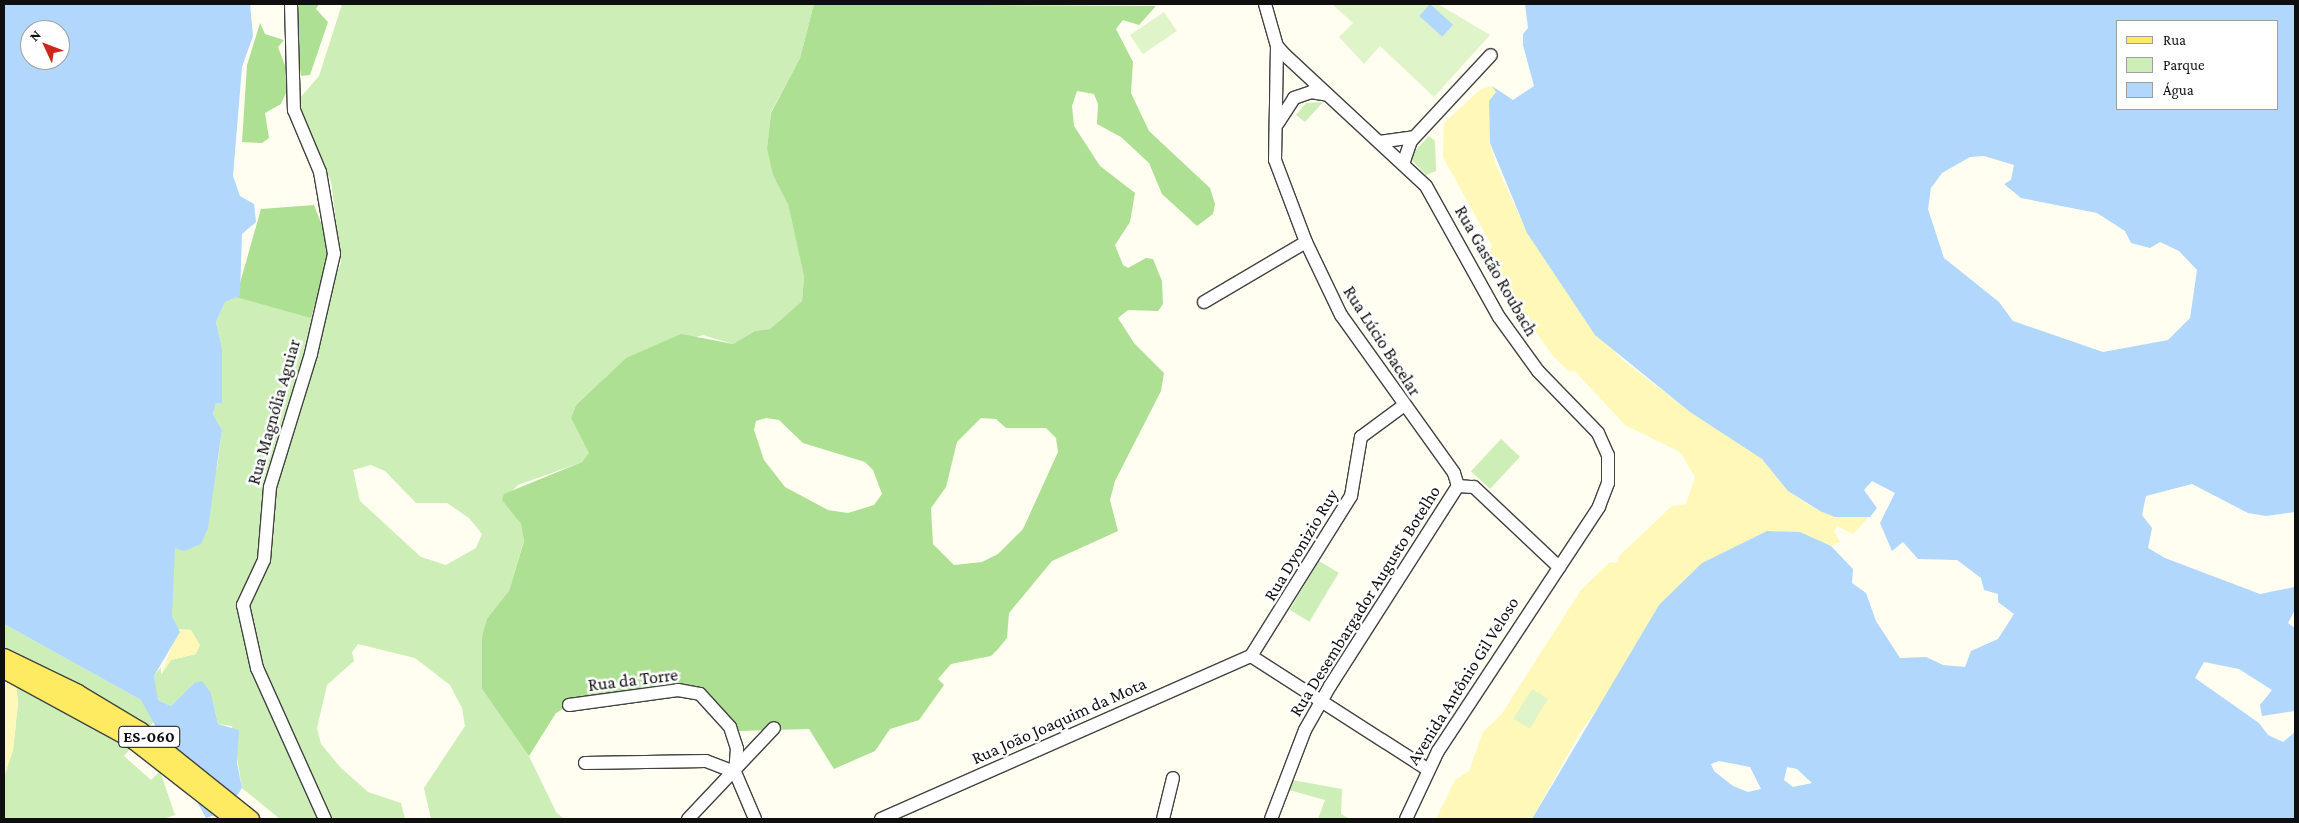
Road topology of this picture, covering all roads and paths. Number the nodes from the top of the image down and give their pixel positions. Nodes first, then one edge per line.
1 (291, 4) edge
2 (1266, 4) edge
3 (1277, 46) junction
4 (1491, 55) dead end
5 (1328, 95) junction
6 (1275, 135) junction
7 (1414, 137) junction
8 (1379, 142) junction
9 (1403, 164) junction
10 (1306, 242) junction
11 (1204, 302) dead end
12 (1403, 406) junction
13 (1458, 486) junction
14 (1558, 566) junction
15 (1251, 656) junction
16 (4, 657) edge
17 (4, 670) edge
18 (1322, 700) junction
19 (569, 705) dead end
20 (774, 728) dead end
21 (585, 763) dead end
22 (1427, 769) junction
23 (735, 772) junction
24 (1173, 778) dead end
25 (234, 819) edge
26 (252, 819) edge
27 (324, 819) edge
28 (688, 819) edge
29 (755, 819) edge
30 (881, 819) edge
31 (1163, 819) edge
32 (1271, 819) edge
33 (1406, 819) edge

1 - 27 street, Rua Magnólia Aguiar
2 - 3 street, Rua Lúcio Bacelar
3 - 5 street, Rua Gastão Roubach
3 - 6 street, Rua Lúcio Bacelar
4 - 7 street
5 - 6 street
5 - 8 street, Rua Gastão Roubach
6 - 10 street, Rua Lúcio Bacelar
7 - 8 street
7 - 9 street
8 - 9 street, Rua Gastão Roubach
9 - 14 street, Rua Gastão Roubach
10 - 11 street
10 - 12 street, Rua Lúcio Bacelar
12 - 13 street, Rua Lúcio Bacelar
12 - 15 street, Rua Dyonizio Ruy
13 - 14 street
13 - 18 street, Rua Desembargador Augusto Botelho
14 - 22 street, Avenida Antônio Gil Veloso
15 - 18 street
15 - 30 street, Rua João Joaquim da Mota
16 - 26 main road, ES-060
17 - 25 main road, ES-060
18 - 22 street
18 - 32 street, Rua Desembargador Augusto Botelho
19 - 23 street, Rua da Torre
20 - 23 street
21 - 23 street
22 - 33 street, Avenida Antônio Gil Veloso
23 - 28 street
23 - 29 street
24 - 31 street

